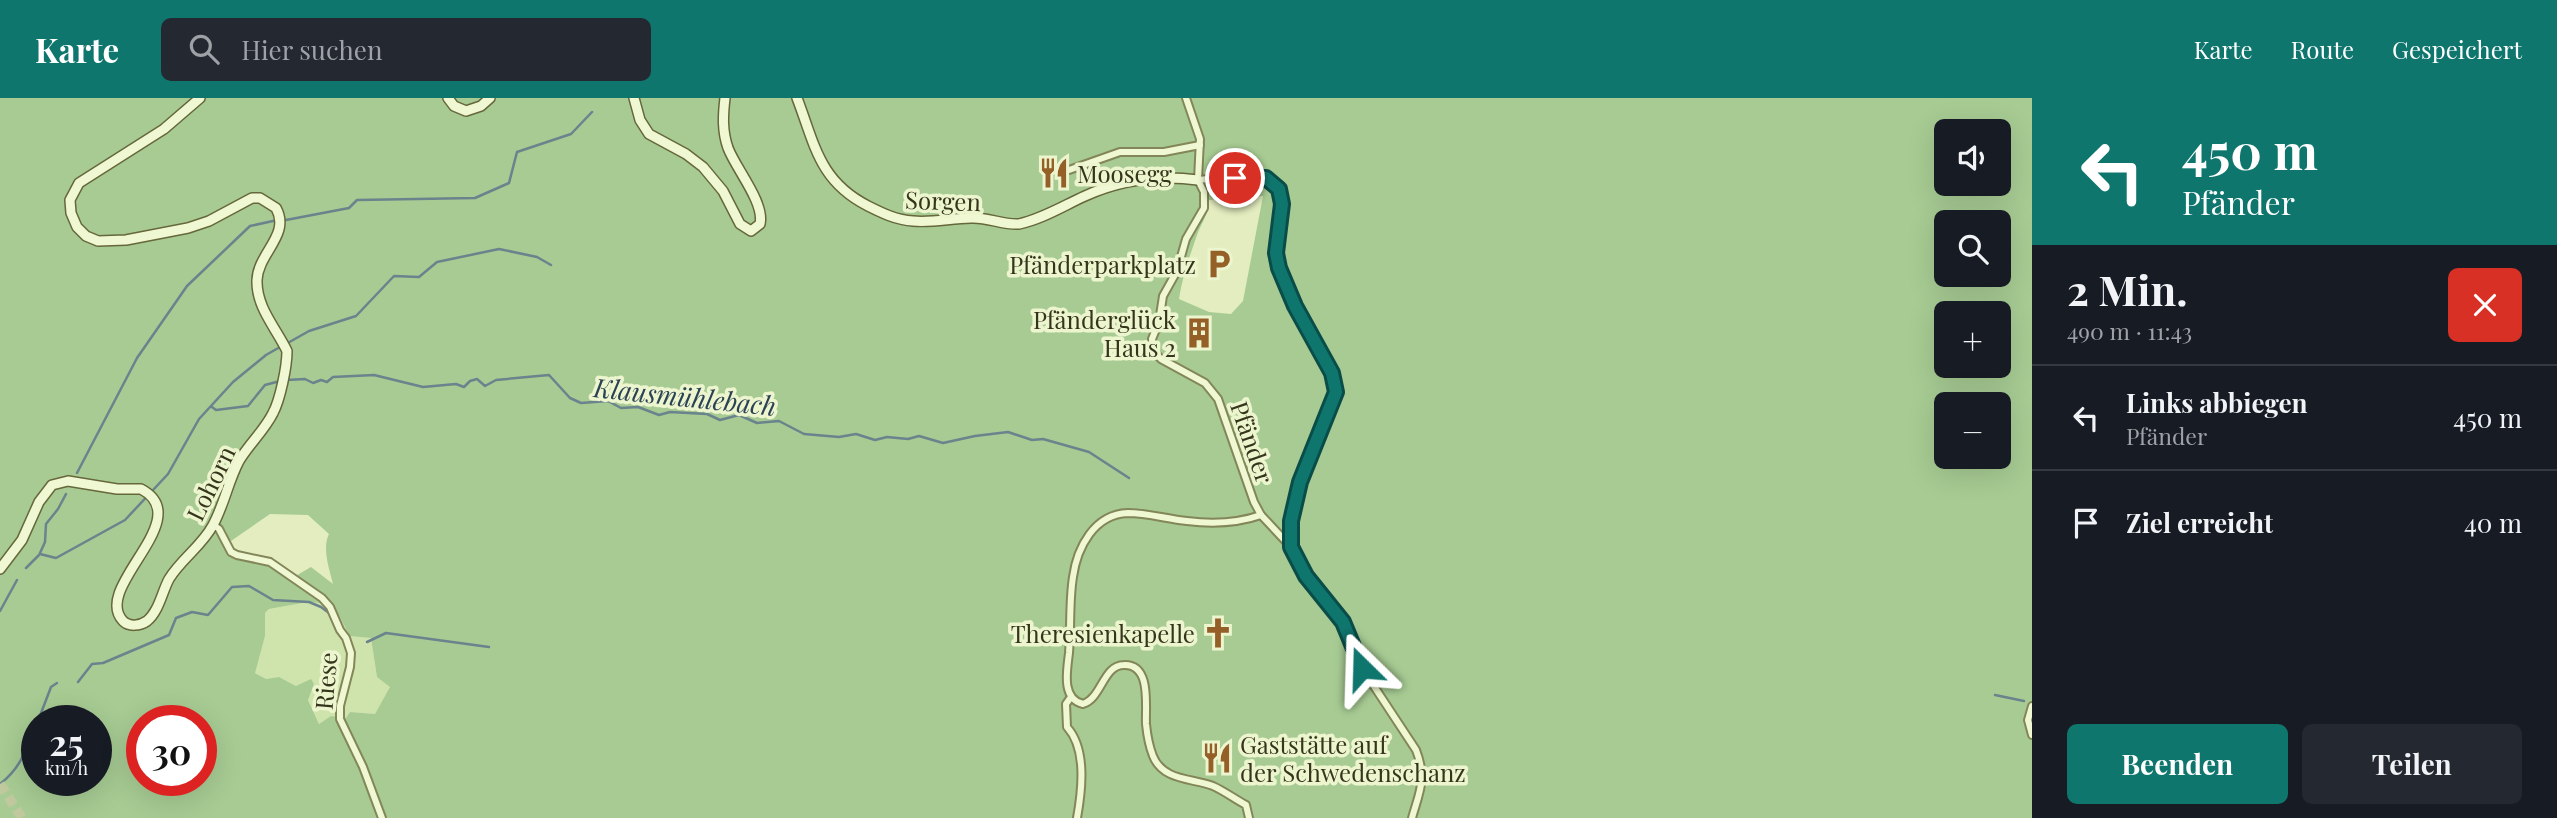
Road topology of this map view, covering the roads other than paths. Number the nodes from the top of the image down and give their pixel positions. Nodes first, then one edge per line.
1 (200, 98) edge
2 (448, 98) edge
3 (490, 98) edge
4 (634, 98) edge
5 (725, 98) edge
6 (797, 98) edge
7 (1186, 98) edge
8 (1200, 145) junction
9 (1069, 170) dead end
10 (1198, 180) junction
11 (1261, 515) junction
12 (214, 525) junction
13 (1291, 547) junction
14 (0, 569) edge
15 (1071, 697) junction
16 (2032, 706) edge
17 (2032, 735) edge
18 (382, 818) edge
19 (1077, 818) edge
20 (1250, 818) edge
21 (1412, 818) edge

1 - 12 street, Lohorn
2 - 3 street
4 - 5 street
6 - 10 street, Sorgen
7 - 8 street
8 - 9 street
8 - 10 street
10 - 11 street, Pfänder
10 - 13 street, Pfänder
11 - 13 street, Pfänder
11 - 15 street, Pfänder
12 - 14 street, Lohorn
12 - 18 street, Riese
13 - 21 street, Pfänder
15 - 19 street, Pfänder
15 - 20 street
16 - 17 street

